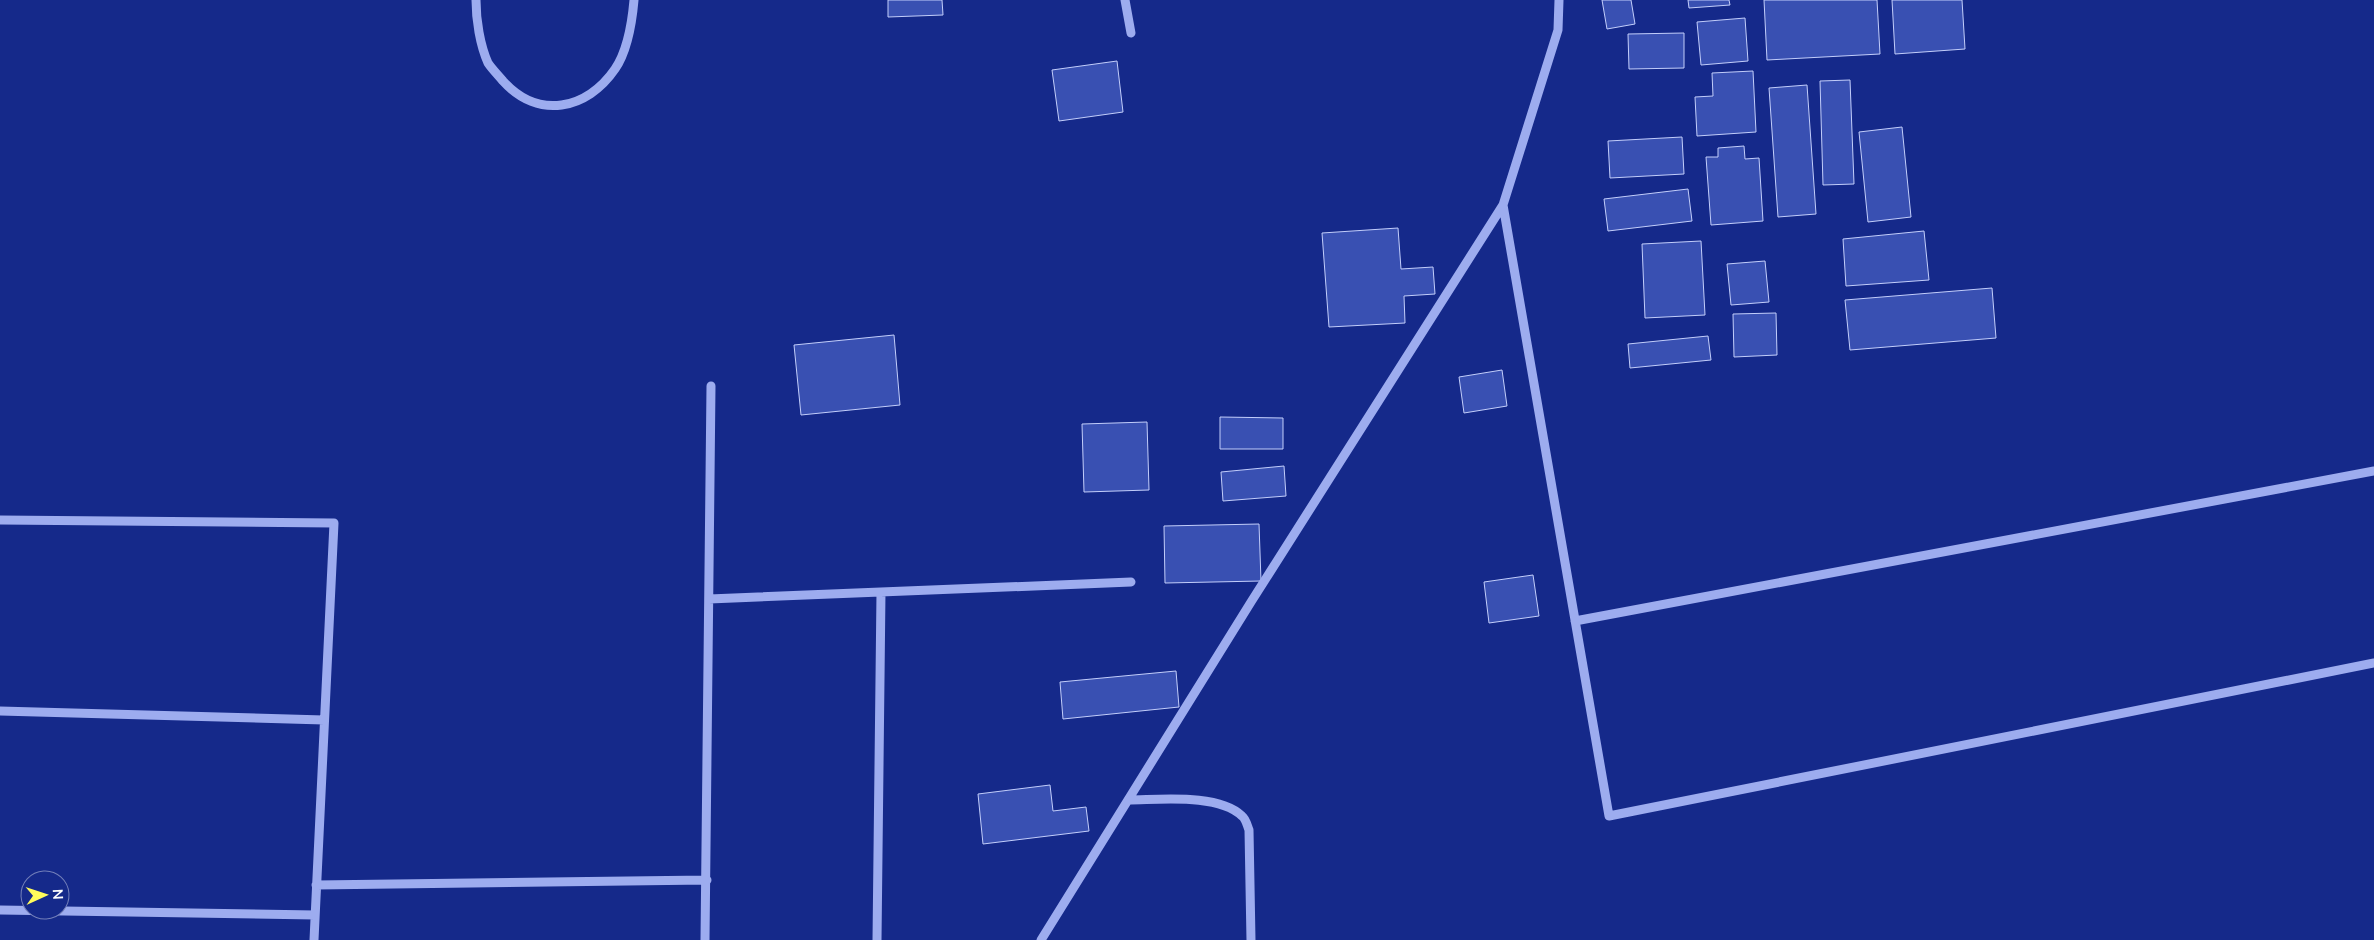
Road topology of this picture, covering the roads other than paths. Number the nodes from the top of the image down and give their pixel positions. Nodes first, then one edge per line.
1 (476, 0) edge
2 (634, 0) edge
3 (1126, 0) edge
4 (1559, 0) edge
5 (1131, 33) dead end
6 (1503, 205) junction
7 (711, 386) dead end
8 (2374, 471) edge
9 (0, 520) edge
10 (1131, 582) dead end
11 (881, 592) junction
12 (709, 599) junction
13 (1575, 620) junction
14 (2374, 663) edge
15 (0, 711) edge
16 (324, 720) junction
17 (1128, 800) junction
18 (707, 880) junction
19 (316, 885) junction
20 (0, 910) edge
21 (315, 915) junction
22 (314, 940) edge
23 (705, 940) edge
24 (877, 940) edge
25 (1040, 940) edge
26 (1251, 940) edge

1 - 2 street
3 - 5 street
4 - 6 street
6 - 13 street
6 - 17 street
7 - 12 street
8 - 13 street
9 - 16 street
10 - 11 street
11 - 12 street
11 - 24 street
12 - 18 street
13 - 14 street
15 - 16 street
16 - 19 street
17 - 25 street
17 - 26 street
18 - 19 street
18 - 23 street
19 - 21 street
20 - 21 street
21 - 22 street

